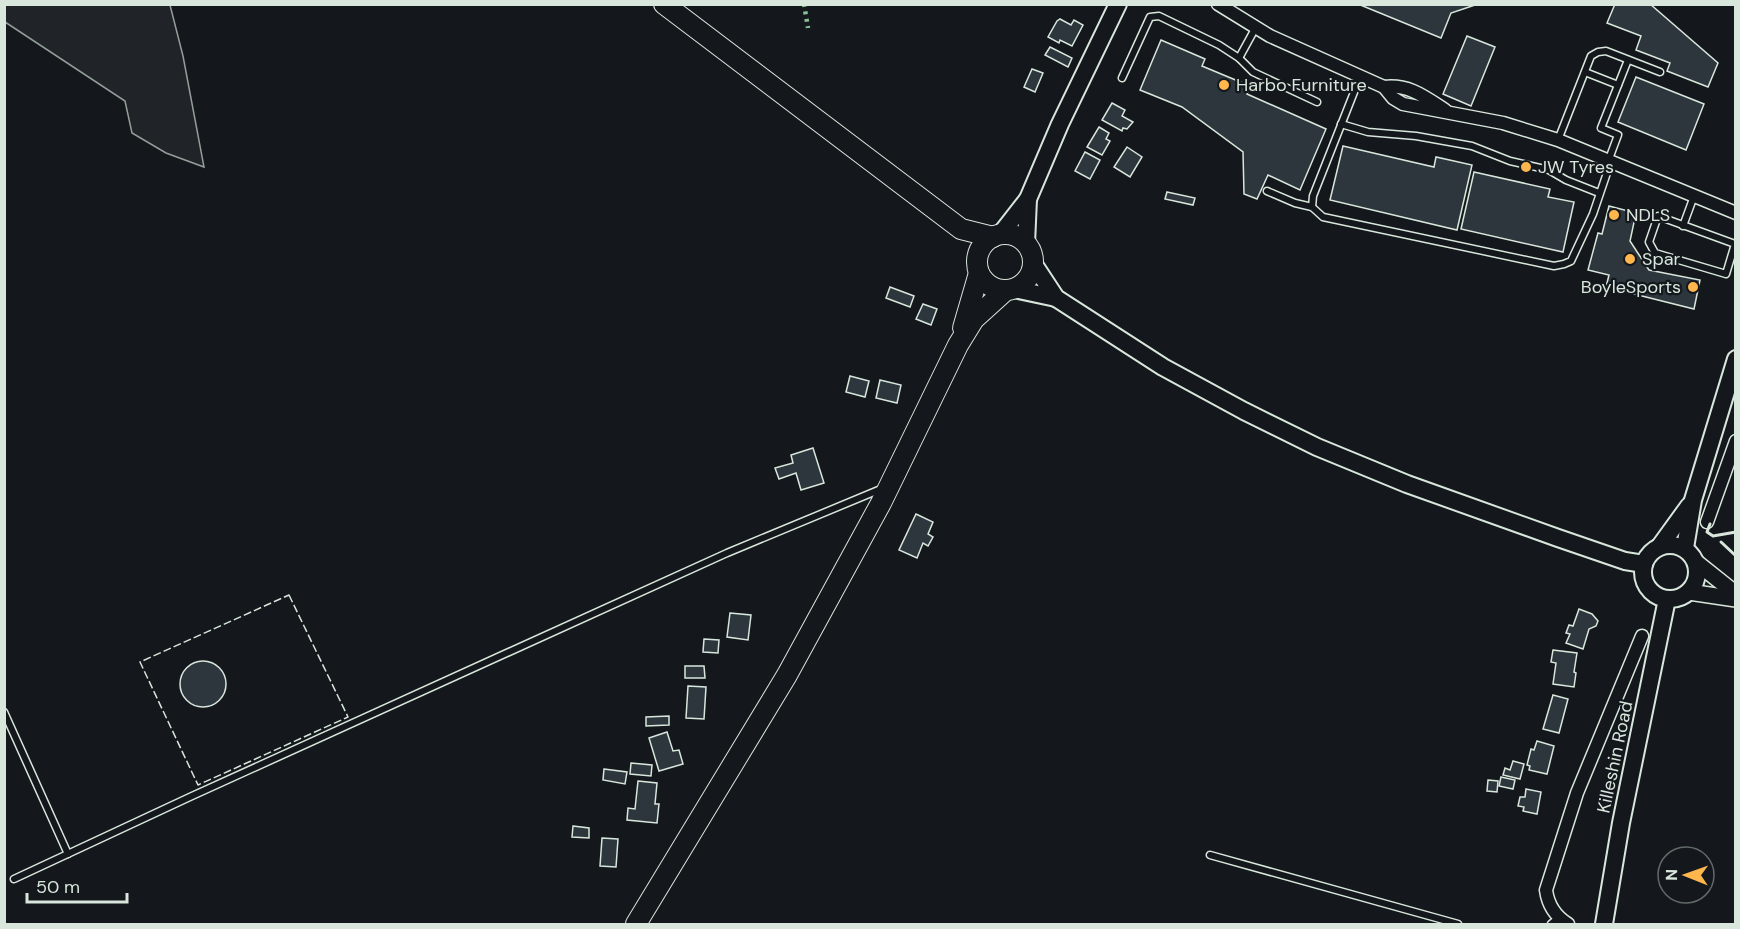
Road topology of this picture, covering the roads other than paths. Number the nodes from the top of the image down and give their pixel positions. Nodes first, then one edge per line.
1 (664, 4) edge
2 (1119, 4) edge
3 (1218, 4) edge
4 (1256, 27) junction
5 (1239, 58) junction
6 (1628, 60) junction
7 (1585, 72) junction
8 (1660, 72) dead end
9 (1360, 77) junction
10 (1122, 78) dead end
11 (1618, 85) junction
12 (1317, 102) dead end
13 (1341, 124) junction
14 (1558, 140) junction
15 (1610, 160) junction
16 (1267, 191) dead end
17 (1599, 193) junction
18 (1694, 196) junction
19 (1028, 199) junction
20 (1312, 207) junction
21 (1736, 213) edge
22 (1683, 226) junction
23 (961, 229) junction
24 (997, 236) junction
25 (1026, 244) junction
26 (1033, 263) junction
27 (978, 266) junction
28 (1010, 289) junction
29 (1056, 298) junction
30 (958, 345) junction
31 (1736, 359) edge
32 (1736, 441) edge
33 (890, 485) junction
34 (1693, 500) junction
35 (1707, 522) dead end
36 (1660, 546) junction
37 (1685, 548) junction
38 (1696, 562) junction
39 (1644, 564) junction
40 (1689, 592) junction
41 (1736, 594) edge
42 (1667, 599) junction
43 (1736, 599) edge
44 (1642, 636) dead end
45 (4, 712) edge
46 (68, 854) junction
47 (1210, 855) dead end
48 (14, 879) dead end
49 (1559, 922) edge
50 (636, 924) edge
51 (1458, 924) edge
52 (1604, 924) edge

1 - 23 main road
2 - 19 main road
3 - 4 street
4 - 5 lane
4 - 9 street
5 - 10 lane
5 - 12 lane
6 - 7 lane
6 - 8 lane
6 - 11 lane
7 - 11 lane
7 - 14 lane
9 - 13 lane
9 - 14 street
11 - 15 lane
13 - 17 lane
13 - 20 lane
14 - 15 street
15 - 17 lane
15 - 18 street
16 - 20 lane
17 - 20 lane
18 - 21 street
18 - 22 lane
19 - 24 main road
19 - 25 main road
22 - 22 lane
23 - 24 main road
23 - 27 main road
24 - 25 main road
24 - 27 main road
25 - 26 main road
26 - 28 main road
26 - 29 main road
27 - 28 main road
27 - 30 main road
28 - 29 main road
28 - 30 main road
29 - 39 main road
30 - 33 main road
31 - 34 main road
32 - 35 street
33 - 46 lane
33 - 50 main road
34 - 36 main road
34 - 37 main road
36 - 37 main road
36 - 39 main road
37 - 38 main road
38 - 40 main road
38 - 41 street
39 - 42 main road
40 - 42 main road
40 - 43 street
42 - 52 main road, Killeshin Road
44 - 49 street, Killeshin Road
45 - 46 lane
46 - 48 lane
47 - 51 lane

